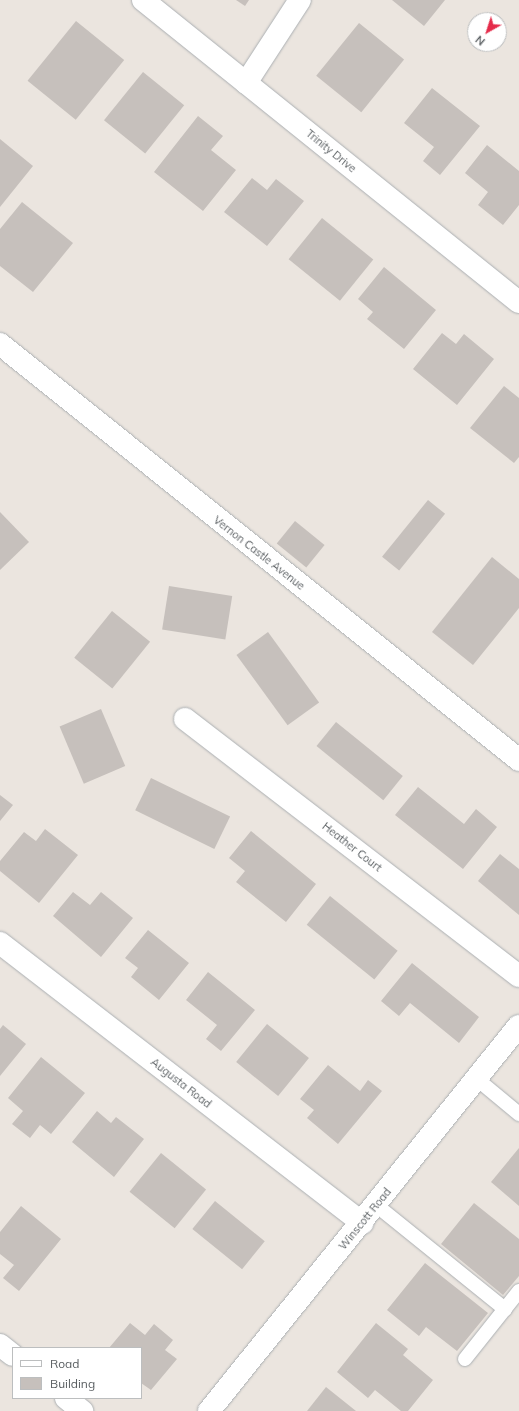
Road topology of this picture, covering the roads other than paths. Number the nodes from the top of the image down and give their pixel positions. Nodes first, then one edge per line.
1 (143, 0) edge
2 (300, 0) edge
3 (246, 83) junction
4 (519, 302) edge
5 (0, 344) edge
6 (185, 719) dead end
7 (519, 760) edge
8 (0, 943) edge
9 (519, 976) edge
10 (519, 1026) edge
11 (477, 1079) junction
12 (519, 1114) edge
13 (376, 1204) junction
14 (362, 1223) junction
15 (519, 1291) edge
16 (505, 1309) junction
17 (0, 1345) edge
18 (12, 1354) edge
19 (465, 1359) dead end
20 (67, 1399) edge
21 (82, 1411) edge
22 (209, 1411) edge

1 - 3 street, Trinity Drive
2 - 3 street
3 - 4 street, Trinity Drive
5 - 7 street, Vernon Castle Avenue
6 - 9 street, Heather Court
8 - 14 street, Augusta Road
10 - 11 street, Winscott Road
11 - 12 lane
11 - 13 street, Winscott Road
13 - 14 street, Winscott Road
13 - 16 lane
14 - 22 street, Winscott Road
15 - 16 lane
16 - 19 lane
17 - 18 street
20 - 21 street

